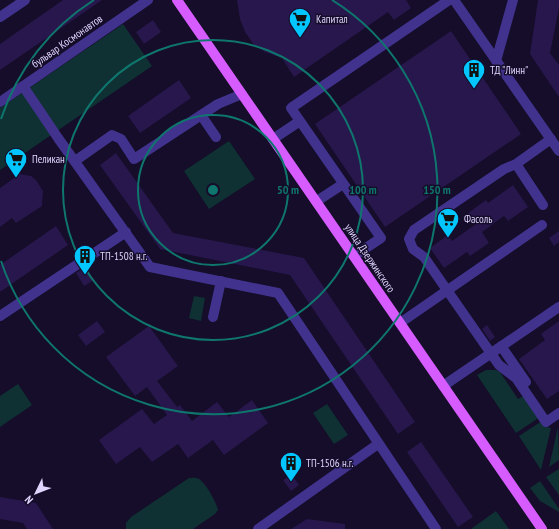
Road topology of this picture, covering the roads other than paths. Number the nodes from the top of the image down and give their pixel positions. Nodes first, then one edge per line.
1 (25, 0) edge
2 (148, 0) edge
3 (177, 0) edge
4 (449, 0) edge
5 (454, 0) edge
6 (513, 0) edge
7 (0, 17) edge
8 (496, 61) junction
9 (24, 86) junction
10 (242, 94) junction
11 (0, 102) edge
12 (201, 115) junction
13 (300, 121) junction
14 (216, 137) dead end
15 (273, 139) junction
16 (551, 140) junction
17 (559, 152) edge
18 (75, 161) junction
19 (516, 164) junction
20 (343, 184) junction
21 (317, 201) junction
22 (543, 205) dead end
23 (542, 225) dead end
24 (126, 232) junction
25 (354, 256) junction
26 (221, 281) junction
27 (447, 290) junction
28 (559, 306) edge
29 (0, 316) edge
30 (213, 317) dead end
31 (400, 323) junction
32 (501, 346) junction
33 (490, 353) junction
34 (444, 386) junction
35 (555, 416) edge
36 (378, 444) junction
37 (258, 529) edge
38 (436, 529) edge
39 (542, 529) edge

1 - 7 street
2 - 9 street, бульвар Космонавтов
3 - 10 main road, улица Дзержинского
4 - 13 street
5 - 8 street
6 - 8 street
8 - 16 street
9 - 11 street, бульвар Космонавтов
9 - 18 street
10 - 12 street
10 - 15 main road, улица Дзержинского
12 - 14 street
12 - 18 street
13 - 15 street
13 - 20 street
15 - 21 main road, улица Дзержинского
16 - 17 street
16 - 19 street
18 - 24 street
19 - 22 street
19 - 27 street
20 - 21 street
20 - 25 street
21 - 25 main road, улица Дзержинского
23 - 27 street
24 - 26 street
24 - 29 street
25 - 31 main road, улица Дзержинского
26 - 30 street
26 - 36 street
27 - 31 street
27 - 33 street
28 - 32 street
31 - 34 main road, улица Дзержинского
32 - 33 street
32 - 35 street
33 - 34 street
33 - 35 street
34 - 39 main road, улица Дзержинского
36 - 37 street
36 - 38 street

